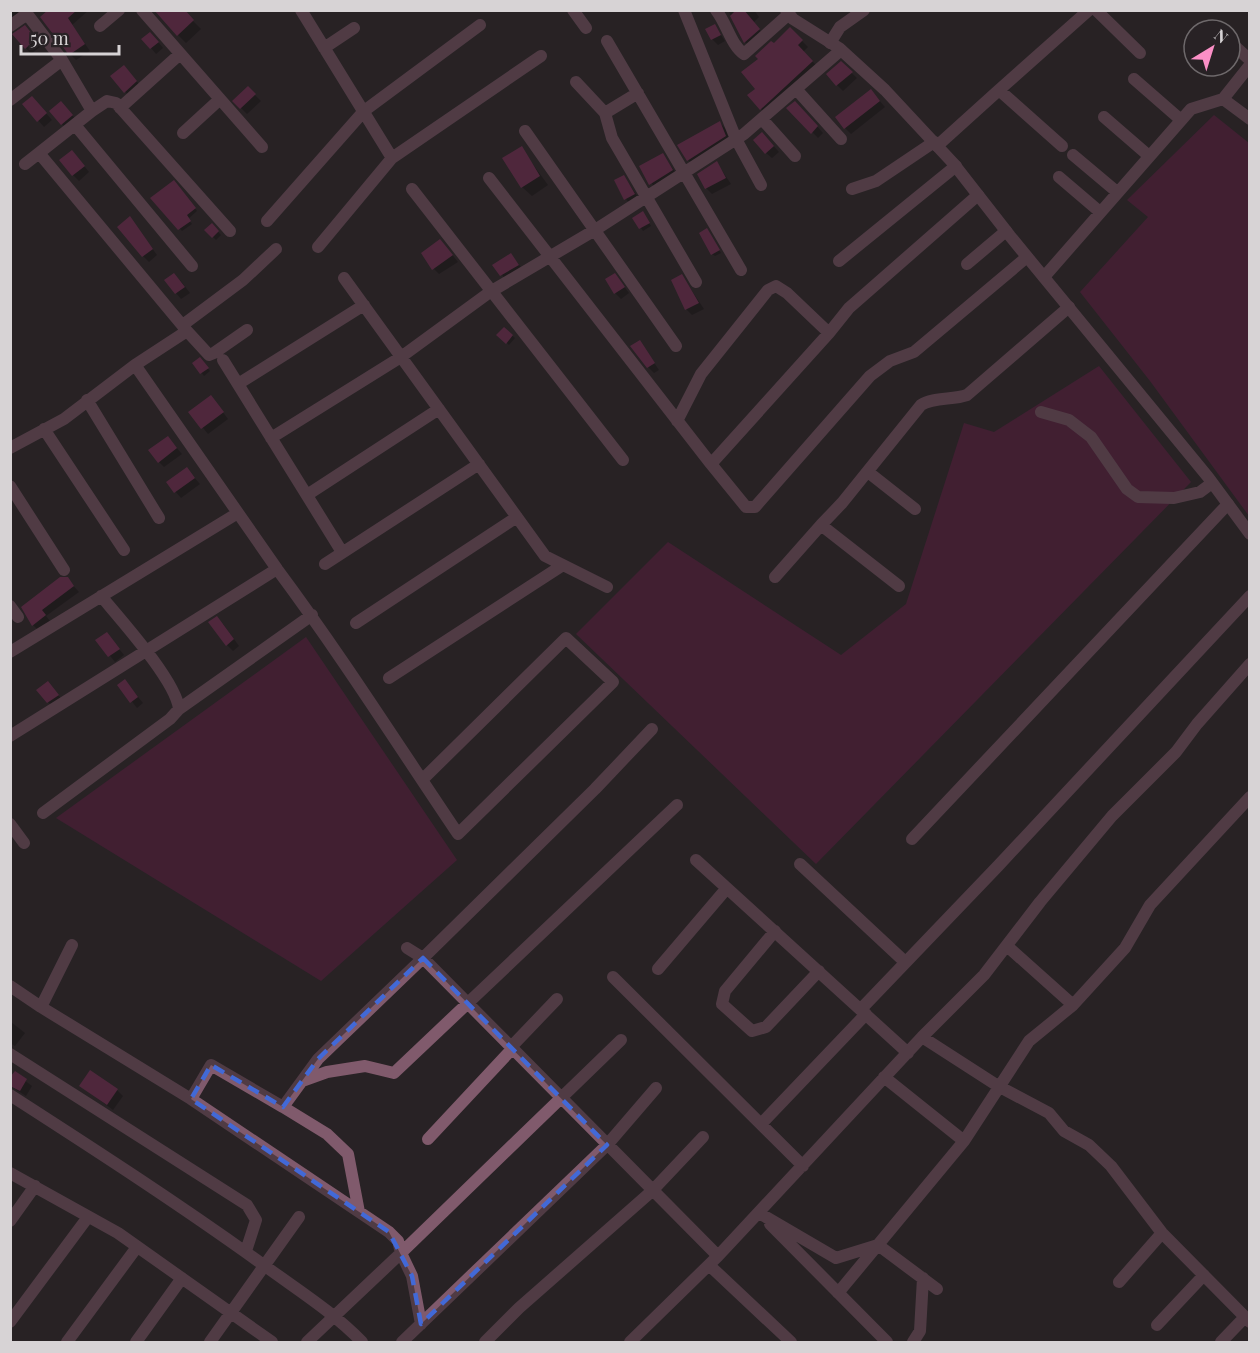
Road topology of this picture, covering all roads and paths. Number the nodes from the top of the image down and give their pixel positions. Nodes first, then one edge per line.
1 (119, 10) edge
2 (142, 10) edge
3 (301, 10) edge
4 (573, 10) edge
5 (684, 10) edge
6 (716, 10) edge
7 (864, 10) edge
8 (1096, 10) edge
9 (25, 12) edge
10 (787, 12) edge
11 (1083, 12) edge
12 (480, 25) dead end
13 (10, 26) edge
14 (100, 26) dead end
15 (354, 28) dead end
16 (586, 28) dead end
17 (607, 41) dead end
18 (830, 43) junction
19 (324, 48) junction
20 (841, 50) junction
21 (1140, 53) dead end
22 (180, 54) junction
23 (541, 56) dead end
24 (62, 60) junction
25 (1250, 65) edge
26 (1134, 80) dead end
27 (576, 82) dead end
28 (796, 89) junction
29 (999, 90) junction
30 (638, 93) junction
31 (1223, 99) junction
32 (10, 100) edge
33 (219, 100) junction
34 (120, 108) junction
35 (92, 111) junction
36 (364, 111) junction
37 (605, 113) junction
38 (1104, 117) dead end
39 (762, 119) junction
40 (1250, 119) edge
41 (1181, 120) junction
42 (75, 125) junction
43 (525, 131) dead end
44 (183, 133) dead end
45 (736, 139) junction
46 (841, 139) dead end
47 (935, 144) junction
48 (1062, 146) dead end
49 (262, 147) dead end
50 (39, 153) junction
51 (1073, 155) dead end
52 (795, 156) dead end
53 (1149, 156) junction
54 (392, 158) junction
55 (25, 164) dead end
56 (956, 166) junction
57 (685, 173) junction
58 (489, 177) dead end
59 (1059, 177) dead end
60 (761, 185) dead end
61 (412, 189) dead end
62 (852, 189) dead end
63 (1117, 192) junction
64 (978, 195) junction
65 (647, 198) junction
66 (1100, 212) junction
67 (267, 221) dead end
68 (595, 230) junction
69 (230, 231) dead end
70 (1006, 231) junction
71 (318, 247) dead end
72 (276, 249) dead end
73 (1027, 257) junction
74 (550, 258) junction
75 (838, 261) dead end
76 (967, 264) dead end
77 (192, 266) dead end
78 (741, 270) dead end
79 (344, 278) dead end
80 (1044, 278) junction
81 (696, 282) dead end
82 (490, 292) junction
83 (364, 305) junction
84 (1069, 307) junction
85 (185, 328) junction
86 (247, 330) dead end
87 (829, 333) junction
88 (676, 346) dead end
89 (401, 357) junction
90 (223, 360) dead end
91 (135, 365) junction
92 (238, 384) junction
93 (87, 400) junction
94 (439, 409) junction
95 (1041, 412) dead end
96 (677, 421) junction
97 (44, 429) junction
98 (271, 438) junction
99 (10, 448) edge
100 (623, 460) dead end
101 (479, 464) junction
102 (711, 464) junction
103 (868, 472) junction
104 (1212, 483) junction
105 (10, 486) edge
106 (307, 495) junction
107 (1228, 504) junction
108 (915, 509) dead end
109 (238, 513) junction
110 (517, 517) junction
111 (159, 518) dead end
112 (820, 525) junction
113 (1250, 534) edge
114 (124, 550) dead end
115 (342, 552) junction
116 (325, 564) dead end
117 (563, 565) junction
118 (278, 569) junction
119 (64, 570) dead end
120 (776, 577) dead end
121 (899, 586) dead end
122 (607, 587) dead end
123 (101, 596) junction
124 (1250, 596) edge
125 (312, 615) junction
126 (356, 623) dead end
127 (10, 652) edge
128 (147, 653) junction
129 (1250, 664) edge
130 (389, 678) dead end
131 (179, 709) junction
132 (652, 729) dead end
133 (10, 736) edge
134 (422, 780) junction
135 (1250, 797) edge
136 (677, 805) dead end
137 (43, 813) dead end
138 (10, 824) edge
139 (912, 839) dead end
140 (24, 843) dead end
141 (696, 860) dead end
142 (800, 864) dead end
143 (727, 888) junction
144 (775, 931) junction
145 (72, 945) dead end
146 (1007, 946) junction
147 (407, 948) dead end
148 (423, 958) junction
149 (904, 961) junction
150 (658, 969) dead end
151 (819, 971) junction
152 (613, 977) dead end
153 (10, 986) edge
154 (557, 999) dead end
155 (467, 1004) junction
156 (1074, 1005) junction
157 (41, 1007) junction
158 (863, 1011) junction
159 (922, 1037) junction
160 (621, 1040) dead end
161 (512, 1048) junction
162 (908, 1053) junction
163 (10, 1054) edge
164 (884, 1077) junction
165 (302, 1081) junction
166 (998, 1086) junction
167 (656, 1088) dead end
168 (10, 1095) edge
169 (191, 1099) junction
170 (562, 1100) junction
171 (283, 1107) junction
172 (761, 1124) junction
173 (703, 1137) dead end
174 (428, 1139) dead end
175 (964, 1141) junction
176 (607, 1145) junction
177 (803, 1166) junction
178 (10, 1173) edge
179 (35, 1186) junction
180 (652, 1191) junction
181 (359, 1212) junction
182 (759, 1213) junction
183 (88, 1217) junction
184 (299, 1217) dead end
185 (10, 1221) edge
186 (1162, 1233) junction
187 (878, 1245) junction
188 (137, 1247) junction
189 (246, 1251) junction
190 (401, 1253) junction
191 (713, 1260) junction
192 (264, 1265) junction
193 (1204, 1275) junction
194 (182, 1278) junction
195 (923, 1278) junction
196 (1119, 1282) dead end
197 (937, 1289) dead end
198 (838, 1293) junction
199 (232, 1312) junction
200 (336, 1316) junction
201 (1247, 1320) edge
202 (10, 1322) edge
203 (421, 1324) junction
204 (1157, 1324) dead end
205 (67, 1342) edge
206 (136, 1342) edge
207 (210, 1342) edge
208 (272, 1342) edge
209 (307, 1342) edge
210 (362, 1342) edge
211 (402, 1342) edge
212 (484, 1342) edge
213 (630, 1342) edge
214 (791, 1342) edge
215 (888, 1342) edge
216 (913, 1342) edge
217 (1221, 1342) edge

1 - 14 street
2 - 22 street
3 - 19 street
4 - 16 street
5 - 45 street
6 - 10 street
7 - 18 street
8 - 21 street
9 - 13 street
9 - 24 street
10 - 18 street
11 - 29 street
12 - 36 street
15 - 19 street
17 - 30 street
18 - 20 street
19 - 36 street
20 - 28 street
20 - 47 street
22 - 33 street
22 - 34 street
23 - 54 street
24 - 32 street
24 - 35 street
25 - 31 street
26 - 41 street
27 - 37 street
28 - 39 street
28 - 46 street
29 - 47 street
29 - 48 street
30 - 37 street
30 - 57 street
31 - 40 street
31 - 41 street
33 - 44 street
33 - 49 street
34 - 35 street
34 - 69 street
35 - 42 street
36 - 54 street
36 - 67 street
37 - 65 street
38 - 53 street
39 - 45 street
39 - 52 street
41 - 53 street
42 - 50 street
42 - 77 street
43 - 68 street
45 - 57 street
45 - 60 street
47 - 56 street
47 - 62 street
50 - 55 street
50 - 85 street
51 - 63 street
53 - 63 street
54 - 71 street
56 - 64 street
56 - 75 street
57 - 65 street
57 - 78 street
58 - 74 street
59 - 66 street
61 - 82 street
63 - 66 street
64 - 70 street
64 - 87 street
65 - 68 street
65 - 81 street
66 - 80 street
68 - 74 street
68 - 88 street
70 - 73 street
70 - 76 street
72 - 85 street
73 - 80 street
73 - 102 street
74 - 82 street
74 - 96 street
79 - 83 street
80 - 84 street
82 - 89 street
82 - 100 street
83 - 89 street
83 - 92 street
84 - 103 street
84 - 104 street
85 - 86 street
85 - 91 street
87 - 96 street
87 - 102 street
89 - 94 street
89 - 98 street
90 - 92 street
91 - 93 street
91 - 109 street
92 - 98 street
93 - 97 street
93 - 111 street
94 - 101 street
94 - 106 street
95 - 104 street
96 - 102 street
97 - 99 street
97 - 114 street
98 - 106 street
101 - 110 street
101 - 115 street
103 - 108 street
103 - 112 street
104 - 107 street
105 - 119 street
106 - 115 street
107 - 113 street
107 - 139 street
109 - 118 street
109 - 123 street
110 - 117 street
110 - 126 street
112 - 120 street
112 - 121 street
115 - 116 street
117 - 122 street
117 - 130 street
118 - 125 street
118 - 128 street
123 - 127 street
123 - 128 street
124 - 149 street
125 - 131 street
125 - 134 street
128 - 131 street
128 - 133 street
129 - 146 street
131 - 137 street
132 - 148 street
134 - 134 street
135 - 156 street
136 - 155 street
138 - 140 street
141 - 143 street
142 - 149 street
143 - 144 street
143 - 150 street
144 - 151 street
144 - 151 street
145 - 157 street
146 - 156 street
146 - 159 street
147 - 148 street
148 - 155 street
148 - 165 street
149 - 158 street
151 - 158 street
152 - 172 street
153 - 157 street
154 - 161 street
155 - 161 street
155 - 165 street
156 - 166 street
157 - 169 street
158 - 162 street
158 - 172 street
159 - 162 street
159 - 166 street
160 - 170 street
161 - 170 street
161 - 174 street
162 - 164 street
163 - 189 street
164 - 175 street
164 - 177 street
165 - 171 street
166 - 175 street
166 - 186 street
167 - 176 street
168 - 189 street
169 - 171 street
169 - 181 street
170 - 176 street
170 - 190 street
171 - 181 street
172 - 177 street
173 - 180 street
175 - 187 street
176 - 180 street
176 - 203 street
177 - 182 street
178 - 179 street
179 - 183 street
179 - 185 street
180 - 191 street
180 - 212 street
181 - 190 street
182 - 187 street
182 - 191 street
182 - 198 street
183 - 188 street
183 - 202 street
184 - 192 street
186 - 193 street
186 - 196 street
187 - 195 street
187 - 198 street
188 - 194 street
188 - 205 street
189 - 192 street
190 - 200 street
190 - 203 street
191 - 213 street
191 - 214 street
192 - 199 street
192 - 200 street
193 - 201 street
193 - 204 street
194 - 199 street
194 - 206 street
195 - 197 street
195 - 216 street
198 - 215 street
199 - 207 street
199 - 208 street
200 - 209 street
200 - 210 street
201 - 217 street
203 - 211 street

